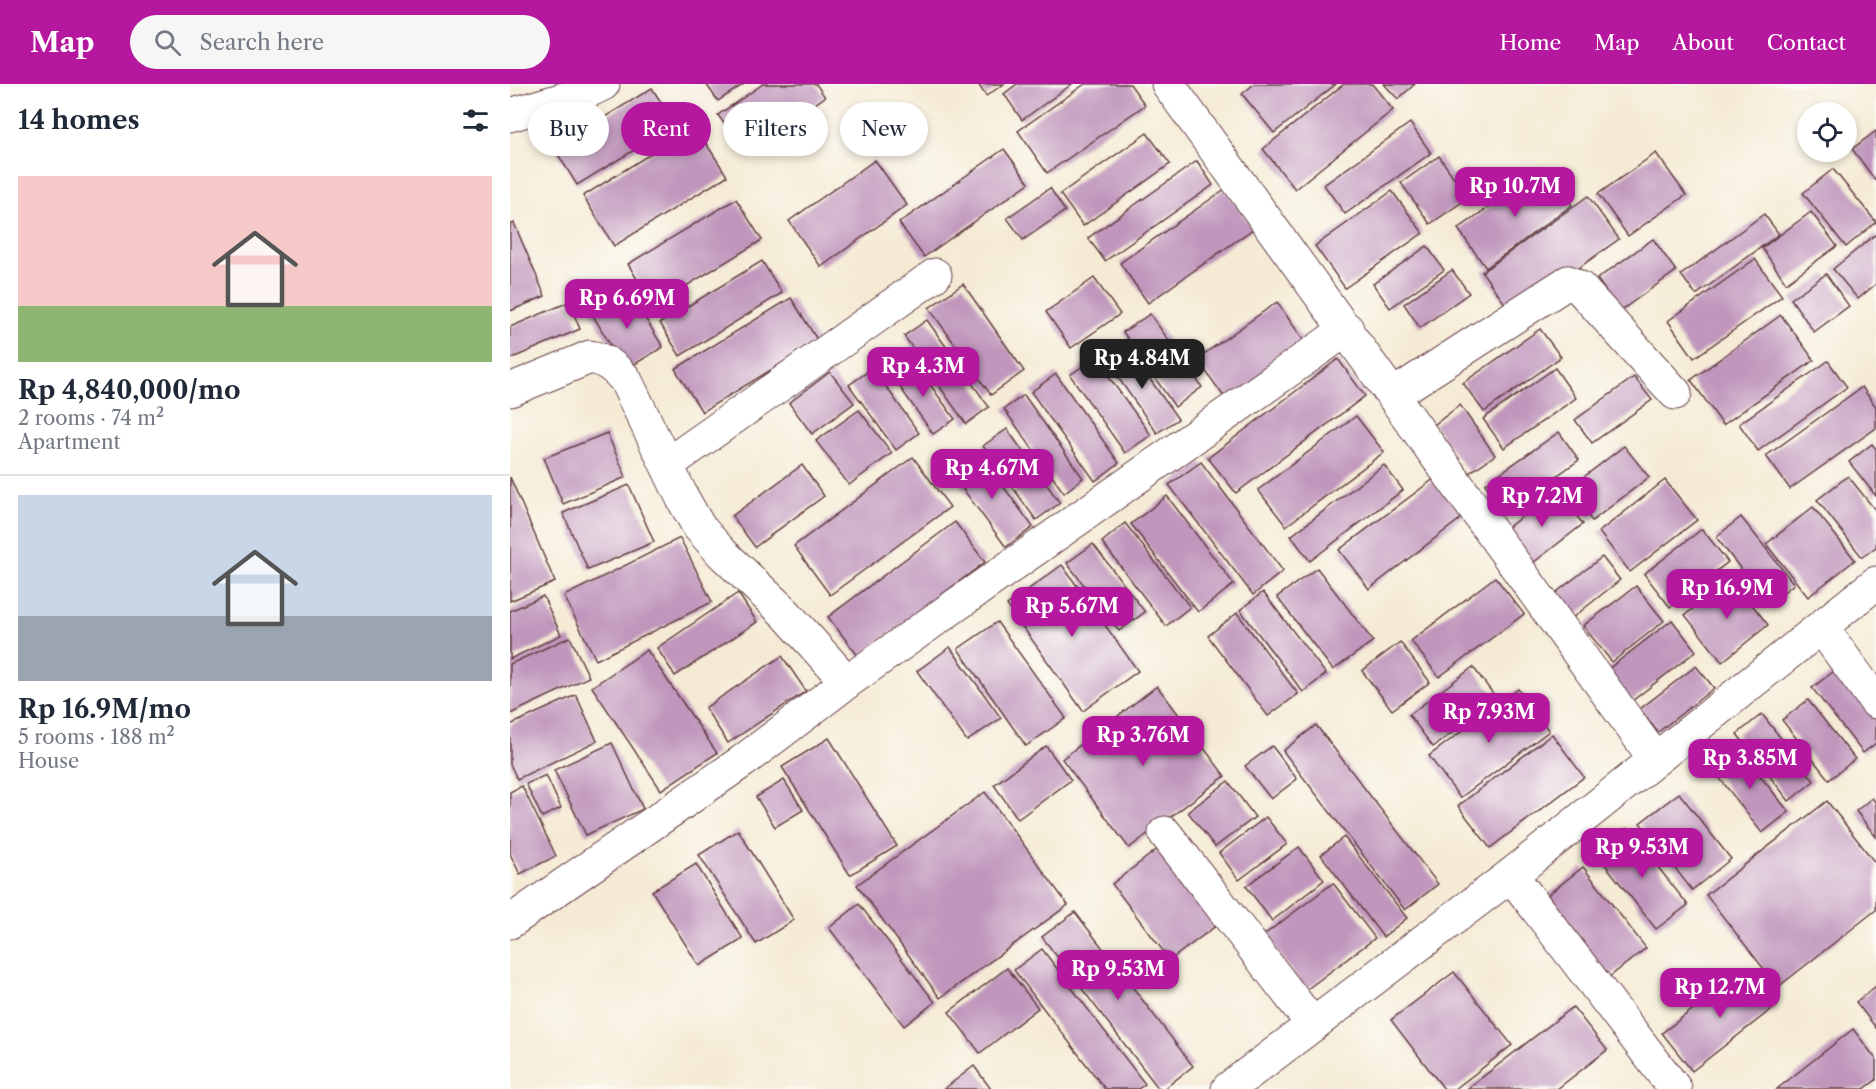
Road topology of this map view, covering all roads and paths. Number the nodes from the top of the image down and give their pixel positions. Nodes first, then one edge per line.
1 (603, 84) edge
2 (1168, 84) edge
3 (510, 115) edge
4 (935, 274) dead end
5 (1347, 329) junction
6 (510, 390) edge
7 (1675, 393) dead end
8 (1393, 395) junction
9 (668, 464) junction
10 (1876, 583) edge
11 (1822, 628) junction
12 (847, 682) junction
13 (1876, 702) edge
14 (1655, 759) junction
15 (1165, 833) dead end
16 (1511, 875) junction
17 (510, 922) edge
18 (1313, 1025) junction
19 (1228, 1089) edge
20 (1676, 1089) edge

1 - 3 street
2 - 5 street
4 - 9 street
5 - 8 street
5 - 12 street
6 - 9 street
7 - 8 street
8 - 14 street
9 - 12 street
10 - 11 street
11 - 13 street
11 - 14 street
12 - 17 street
14 - 16 street
15 - 18 street
16 - 18 street
16 - 20 street
18 - 19 street

